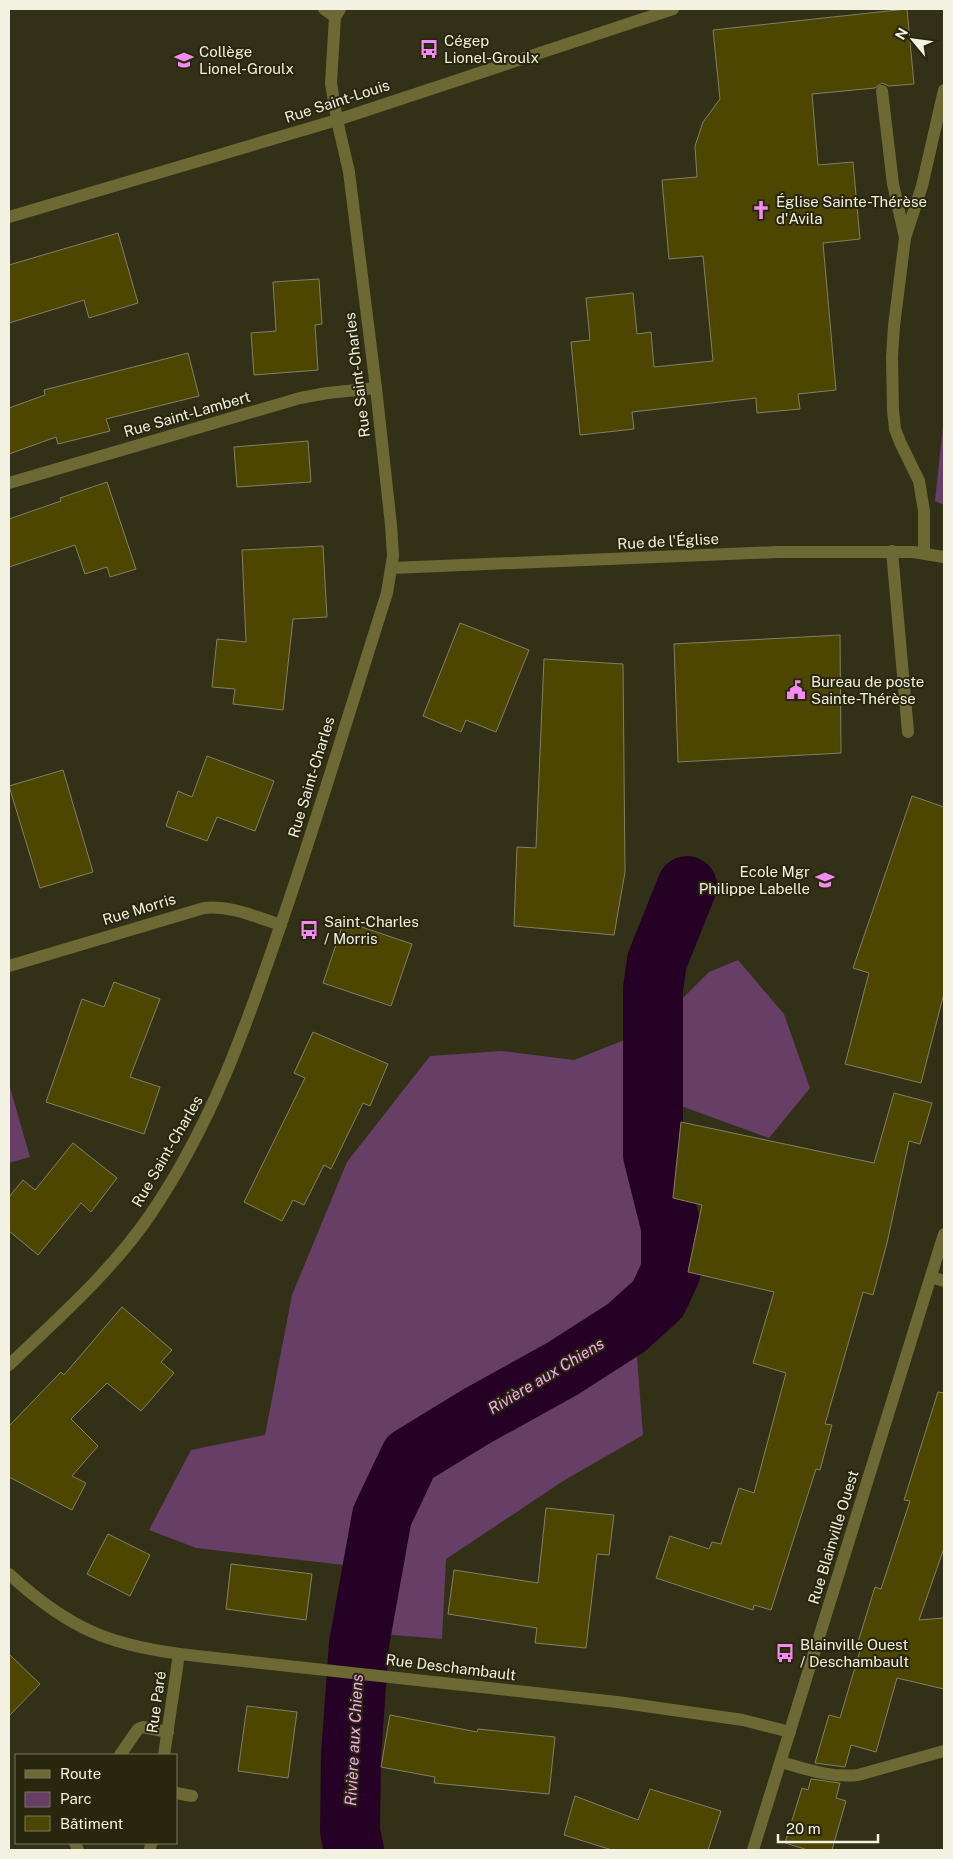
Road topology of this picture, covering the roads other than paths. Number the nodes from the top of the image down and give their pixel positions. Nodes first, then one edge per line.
1 (324, 9) edge
2 (673, 9) edge
3 (337, 13) edge
4 (944, 90) edge
5 (882, 91) dead end
6 (337, 120) junction
7 (9, 217) edge
8 (905, 238) junction
9 (376, 388) junction
10 (9, 483) edge
11 (892, 551) junction
12 (924, 553) junction
13 (944, 557) edge
14 (392, 568) junction
15 (908, 732) dead end
16 (281, 925) junction
17 (9, 966) edge
18 (944, 1234) edge
19 (931, 1277) junction
20 (944, 1281) edge
21 (9, 1365) edge
22 (9, 1574) edge
23 (179, 1654) junction
24 (168, 1732) junction
25 (790, 1732) junction
26 (944, 1751) edge
27 (121, 1754) edge
28 (164, 1754) edge
29 (781, 1762) junction
30 (178, 1794) edge
31 (192, 1796) dead end
32 (753, 1850) edge

1 - 3 street
2 - 6 street, Rue Saint-Louis
3 - 6 street, Rue Saint-Charles
4 - 8 street
5 - 8 street
6 - 7 street, Rue Saint-Louis
6 - 9 street, Rue Saint-Charles
8 - 12 street
9 - 10 street, Rue Saint-Lambert
9 - 14 street, Rue Saint-Charles
11 - 12 street, Rue de l'Église
11 - 14 street, Rue de l'Église
11 - 15 street
12 - 13 street, Rue de l'Église
14 - 16 street, Rue Saint-Charles
16 - 17 street, Rue Morris
16 - 21 street, Rue Saint-Charles
18 - 19 street, Rue Blainville Ouest
19 - 20 street
19 - 25 street, Rue Blainville Ouest
22 - 23 street, Rue Deschambault
23 - 24 street, Rue Paré
23 - 25 street, Rue Deschambault
24 - 27 street
24 - 28 street, Rue Paré
25 - 29 street, Rue Blainville Ouest
26 - 29 street
29 - 32 street, Rue Blainville Ouest
30 - 31 street

